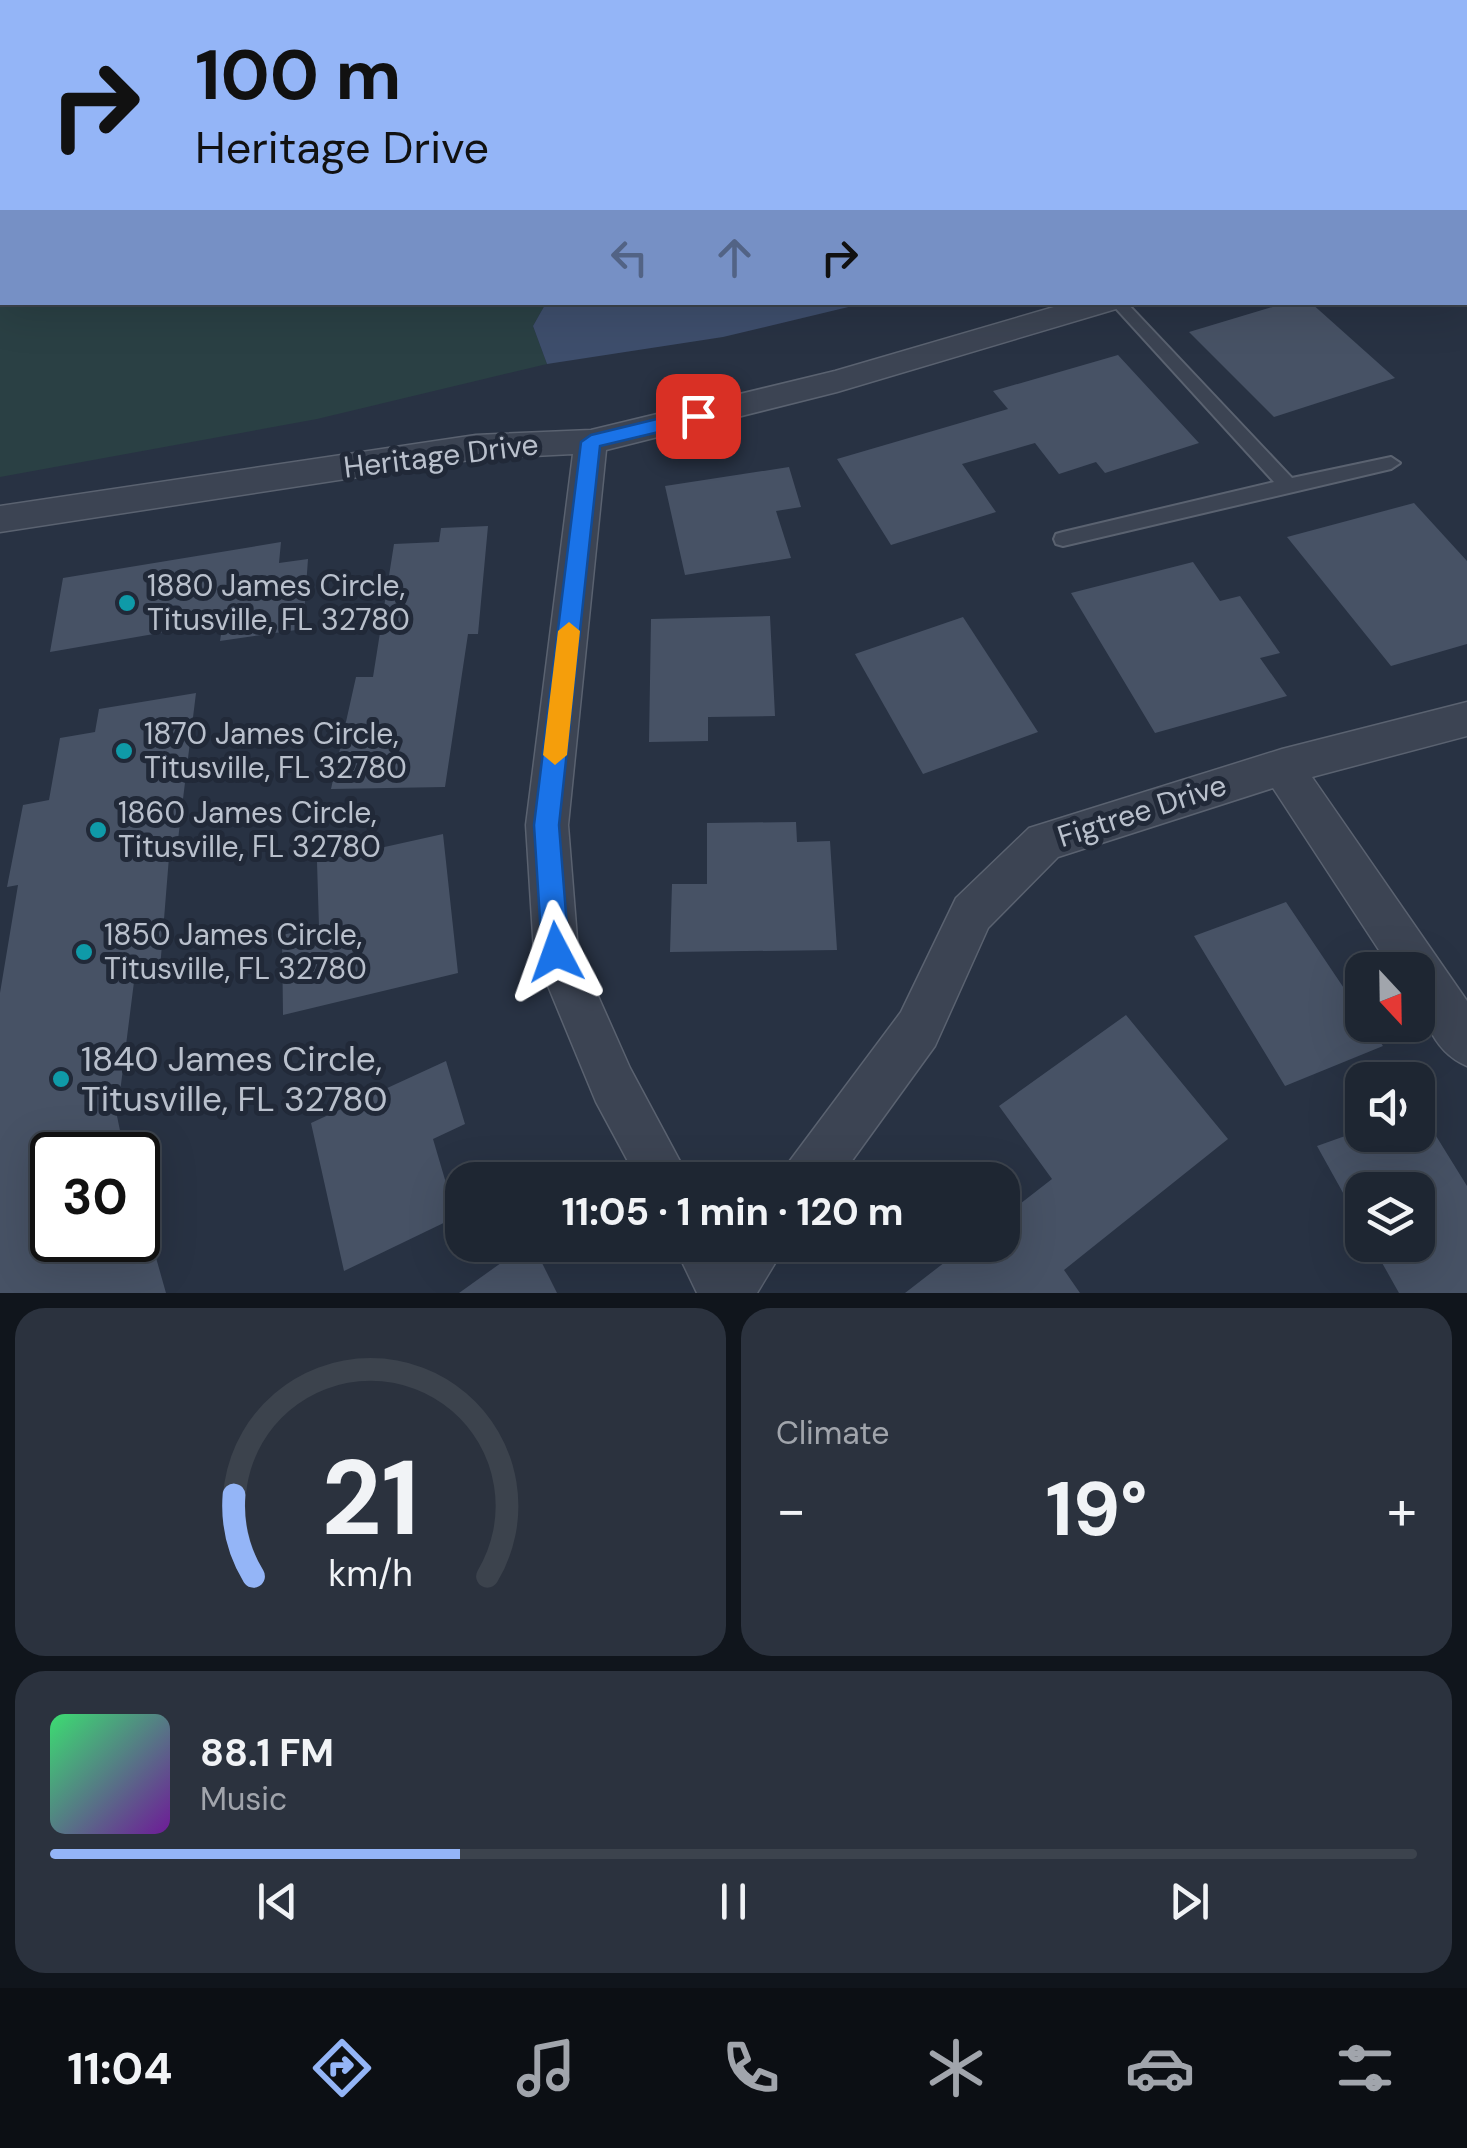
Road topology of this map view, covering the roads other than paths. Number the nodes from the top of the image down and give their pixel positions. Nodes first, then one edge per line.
1 (1096, 305) edge
2 (1120, 305) edge
3 (591, 442) junction
4 (1391, 462) dead end
5 (1288, 485) junction
6 (0, 519) edge
7 (1062, 539) dead end
8 (1467, 719) edge
9 (1282, 766) junction
10 (1467, 1042) edge
11 (655, 1162) edge
12 (820, 1162) edge
13 (709, 1262) edge
14 (748, 1262) edge
15 (726, 1292) edge

1 - 3 street, Heritage Drive
2 - 5 lane
3 - 6 street, Heritage Drive
3 - 11 street
4 - 5 lane
5 - 7 lane
8 - 9 street, Figtree Drive
9 - 10 street
9 - 12 street, Figtree Drive
13 - 15 street
14 - 15 street

